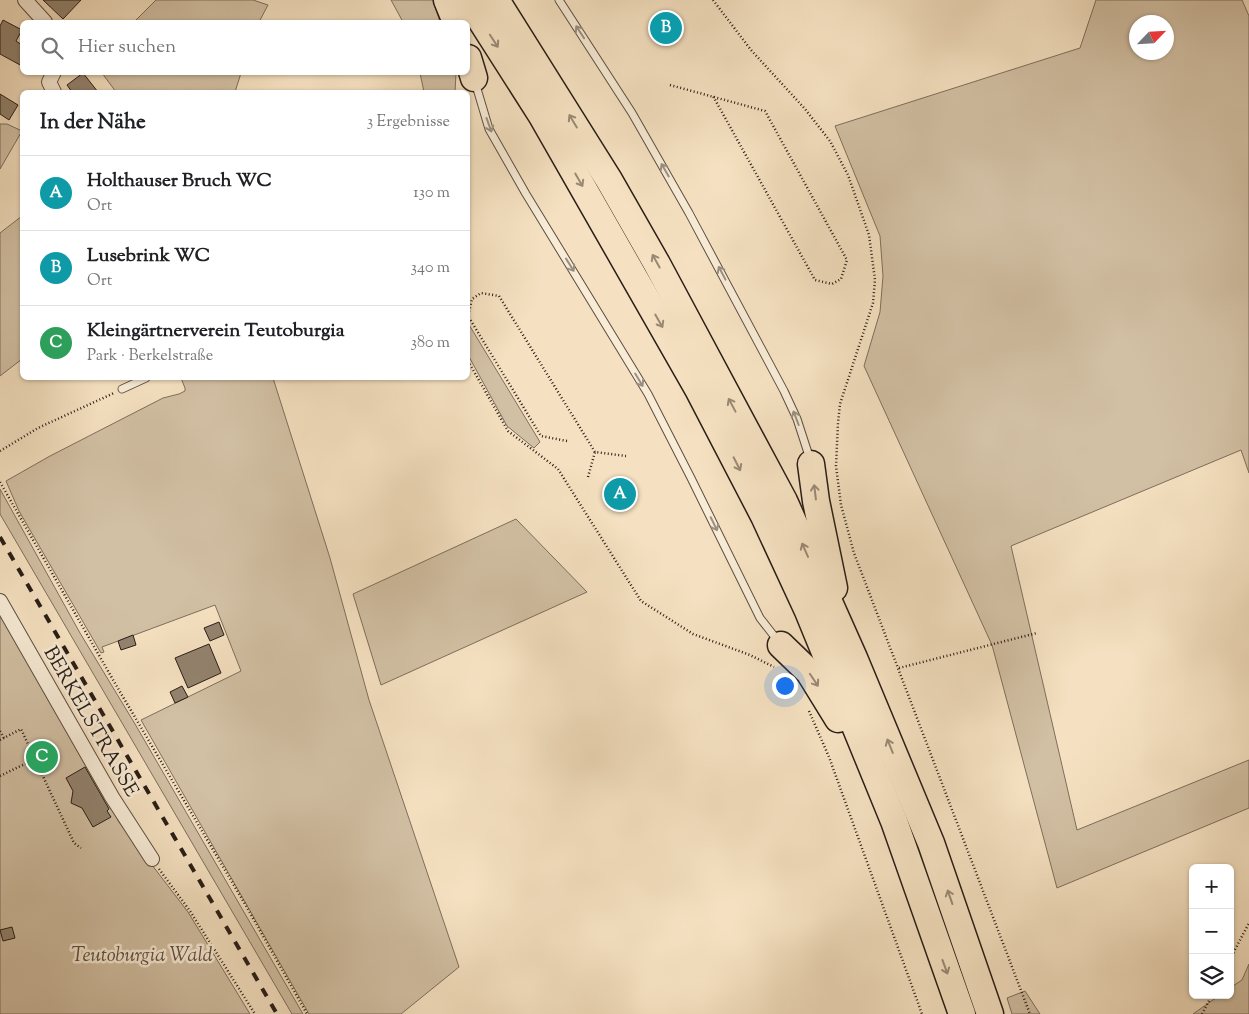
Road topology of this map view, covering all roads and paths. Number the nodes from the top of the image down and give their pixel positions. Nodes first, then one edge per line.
1 (24, 0) edge
2 (447, 0) edge
3 (468, 0) edge
4 (496, 0) edge
5 (559, 0) edge
6 (713, 0) edge
7 (43, 20) edge
8 (455, 20) edge
9 (471, 68) edge
10 (52, 75) edge
11 (670, 85) dead end
12 (53, 90) edge
13 (713, 96) junction
14 (470, 308) edge
15 (470, 319) edge
16 (470, 364) edge
17 (142, 380) edge
18 (122, 389) joint
19 (567, 441) dead end
20 (0, 450) edge
21 (595, 452) junction
22 (626, 456) dead end
23 (811, 464) joint
24 (588, 477) dead end
25 (0, 482) edge
26 (0, 601) edge
27 (1037, 633) dead end
28 (780, 657) junction
29 (854, 658) junction
30 (899, 668) junction
31 (806, 705) dead end
32 (0, 731) edge
33 (4, 738) junction
34 (0, 740) edge
35 (35, 759) junction
36 (0, 776) edge
37 (894, 822) junction
38 (81, 848) dead end
39 (152, 859) joint
40 (1249, 923) edge
41 (1233, 954) edge
42 (1210, 999) edge
43 (255, 1014) edge
44 (307, 1014) edge
45 (922, 1014) edge
46 (962, 1014) edge
47 (990, 1014) edge
48 (1030, 1014) edge
49 (1202, 1014) edge

1 - 7 street
2 - 8 highway
3 -> 37 highway
29 -> 4 highway
23 -> 5 lane
6 - 30 path
9 -> 28 lane
10 - 12 street
11 - 13 path
13 - 13 path
14 - 21 path
15 - 19 path
16 - 28 path
17 - 18 lane
18 - 20 path
21 - 22 path
21 - 24 path
29 -> 23 highway
25 - 44 path
26 - 39 street, BERKELSTRASSE
27 - 30 path
28 -> 37 highway
47 -> 29 highway
30 - 48 path
31 - 45 path
32 - 33 path
33 - 34 path
33 - 35 path
35 - 36 path
35 - 38 path
37 -> 46 highway
39 - 43 path
40 - 41 path
42 - 49 path

